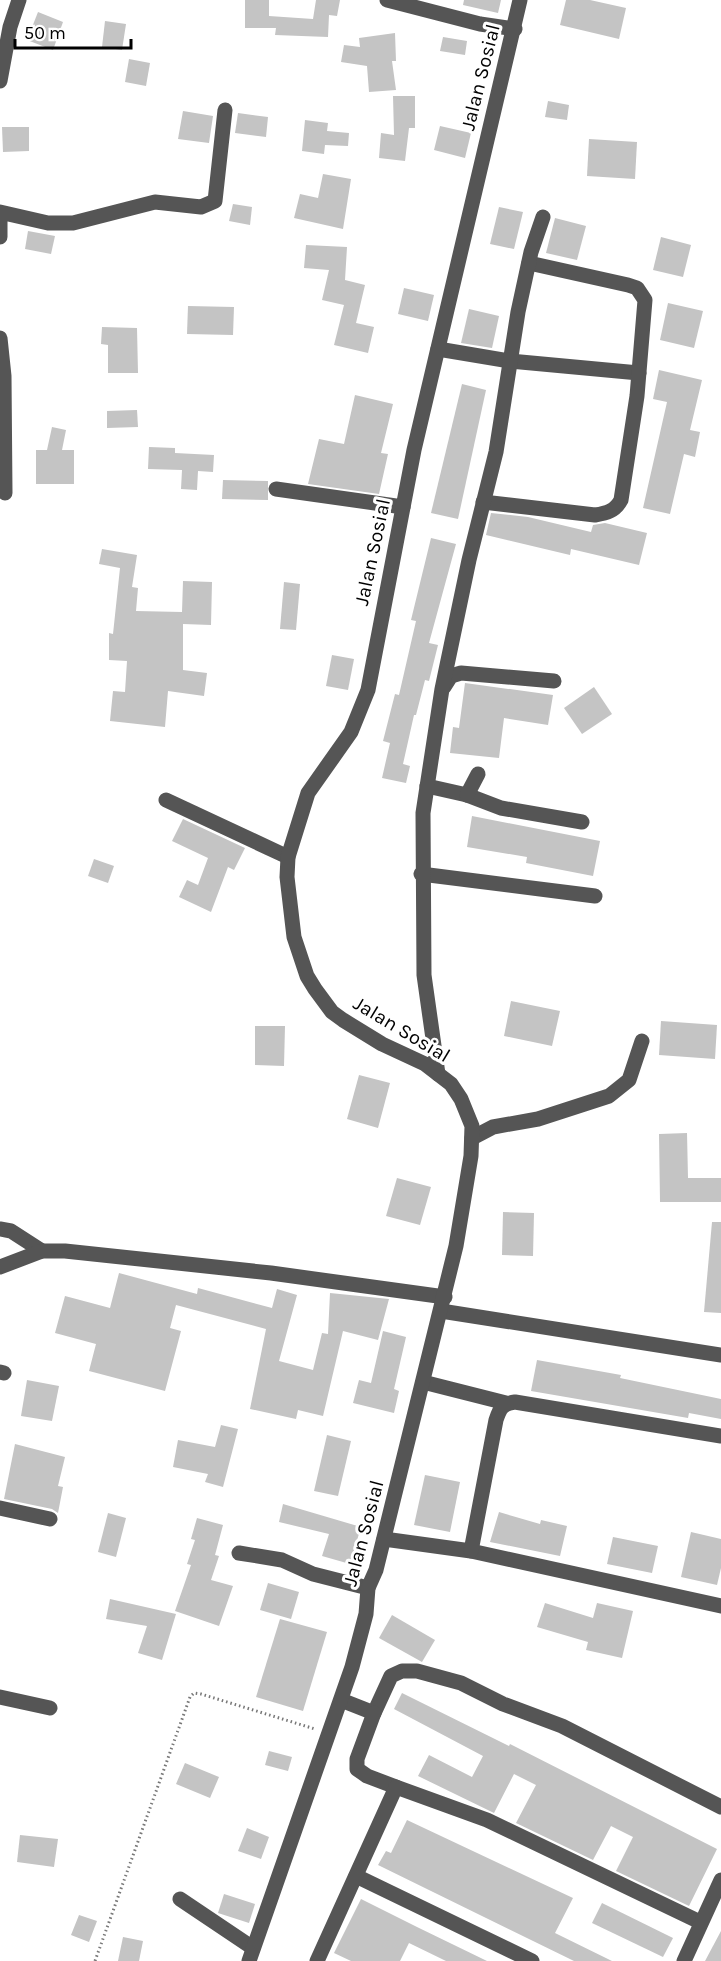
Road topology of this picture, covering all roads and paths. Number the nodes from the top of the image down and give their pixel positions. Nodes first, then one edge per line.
1 (19, 0) edge
2 (387, 0) edge
3 (520, 0) edge
4 (515, 29) junction
5 (0, 81) edge
6 (225, 110) dead end
7 (543, 217) dead end
8 (0, 237) edge
9 (529, 263) junction
10 (0, 338) edge
11 (438, 349) junction
12 (510, 362) junction
13 (639, 373) junction
14 (276, 489) dead end
15 (5, 493) dead end
16 (483, 502) junction
17 (403, 507) junction
18 (554, 681) dead end
19 (442, 689) junction
20 (478, 774) dead end
21 (427, 786) junction
22 (467, 795) junction
23 (166, 800) dead end
24 (582, 822) dead end
25 (288, 857) junction
26 (421, 874) junction
27 (595, 896) dead end
28 (642, 1041) dead end
29 (438, 1074) junction
30 (472, 1138) junction
31 (0, 1229) edge
32 (42, 1251) junction
33 (0, 1267) edge
34 (443, 1304) junction
35 (721, 1355) edge
36 (423, 1382) junction
37 (506, 1403) junction
38 (721, 1436) edge
39 (0, 1508) edge
40 (50, 1519) dead end
41 (384, 1539) junction
42 (471, 1551) junction
43 (239, 1553) dead end
44 (368, 1588) junction
45 (721, 1606) edge
46 (0, 1697) edge
47 (341, 1700) junction
48 (50, 1708) dead end
49 (374, 1713) junction
50 (329, 1733) junction
51 (396, 1787) junction
52 (721, 1807) edge
53 (356, 1876) junction
54 (721, 1880) edge
55 (180, 1899) dead end
56 (700, 1922) junction
57 (251, 1954) edge
58 (94, 1961) edge
59 (316, 1961) edge
60 (532, 1961) edge
61 (684, 1961) edge

1 - 5 street
2 - 4 street
3 - 4 street, Jalan Sosial
4 - 11 street, Jalan Sosial
6 - 8 street
7 - 9 street
9 - 12 street
9 - 13 street
10 - 15 street
11 - 12 street
11 - 17 street, Jalan Sosial
12 - 13 street
12 - 16 street
13 - 16 street
14 - 17 street
16 - 19 street
17 - 25 street, Jalan Sosial
18 - 19 street
19 - 21 street
20 - 22 street
21 - 22 street
21 - 26 street
22 - 24 street
23 - 25 street
25 - 29 street, Jalan Sosial
26 - 27 street
26 - 29 street
28 - 30 street
29 - 30 street, Jalan Sosial
30 - 34 street, Jalan Sosial
31 - 32 street
32 - 33 street
32 - 34 street
34 - 35 street
34 - 36 street, Jalan Sosial
36 - 37 street
36 - 41 street, Jalan Sosial
37 - 38 street
37 - 42 street
39 - 40 street
41 - 42 street
41 - 44 street, Jalan Sosial
42 - 45 street
43 - 44 street
44 - 47 street, Jalan Sosial
46 - 48 street
47 - 49 street
47 - 50 street, Jalan Sosial
49 - 51 street
49 - 52 street
50 - 57 street, Jalan Sosial
50 - 58 path
51 - 53 street
51 - 56 street
53 - 59 street
53 - 60 street
54 - 56 street
55 - 57 street
56 - 61 street

